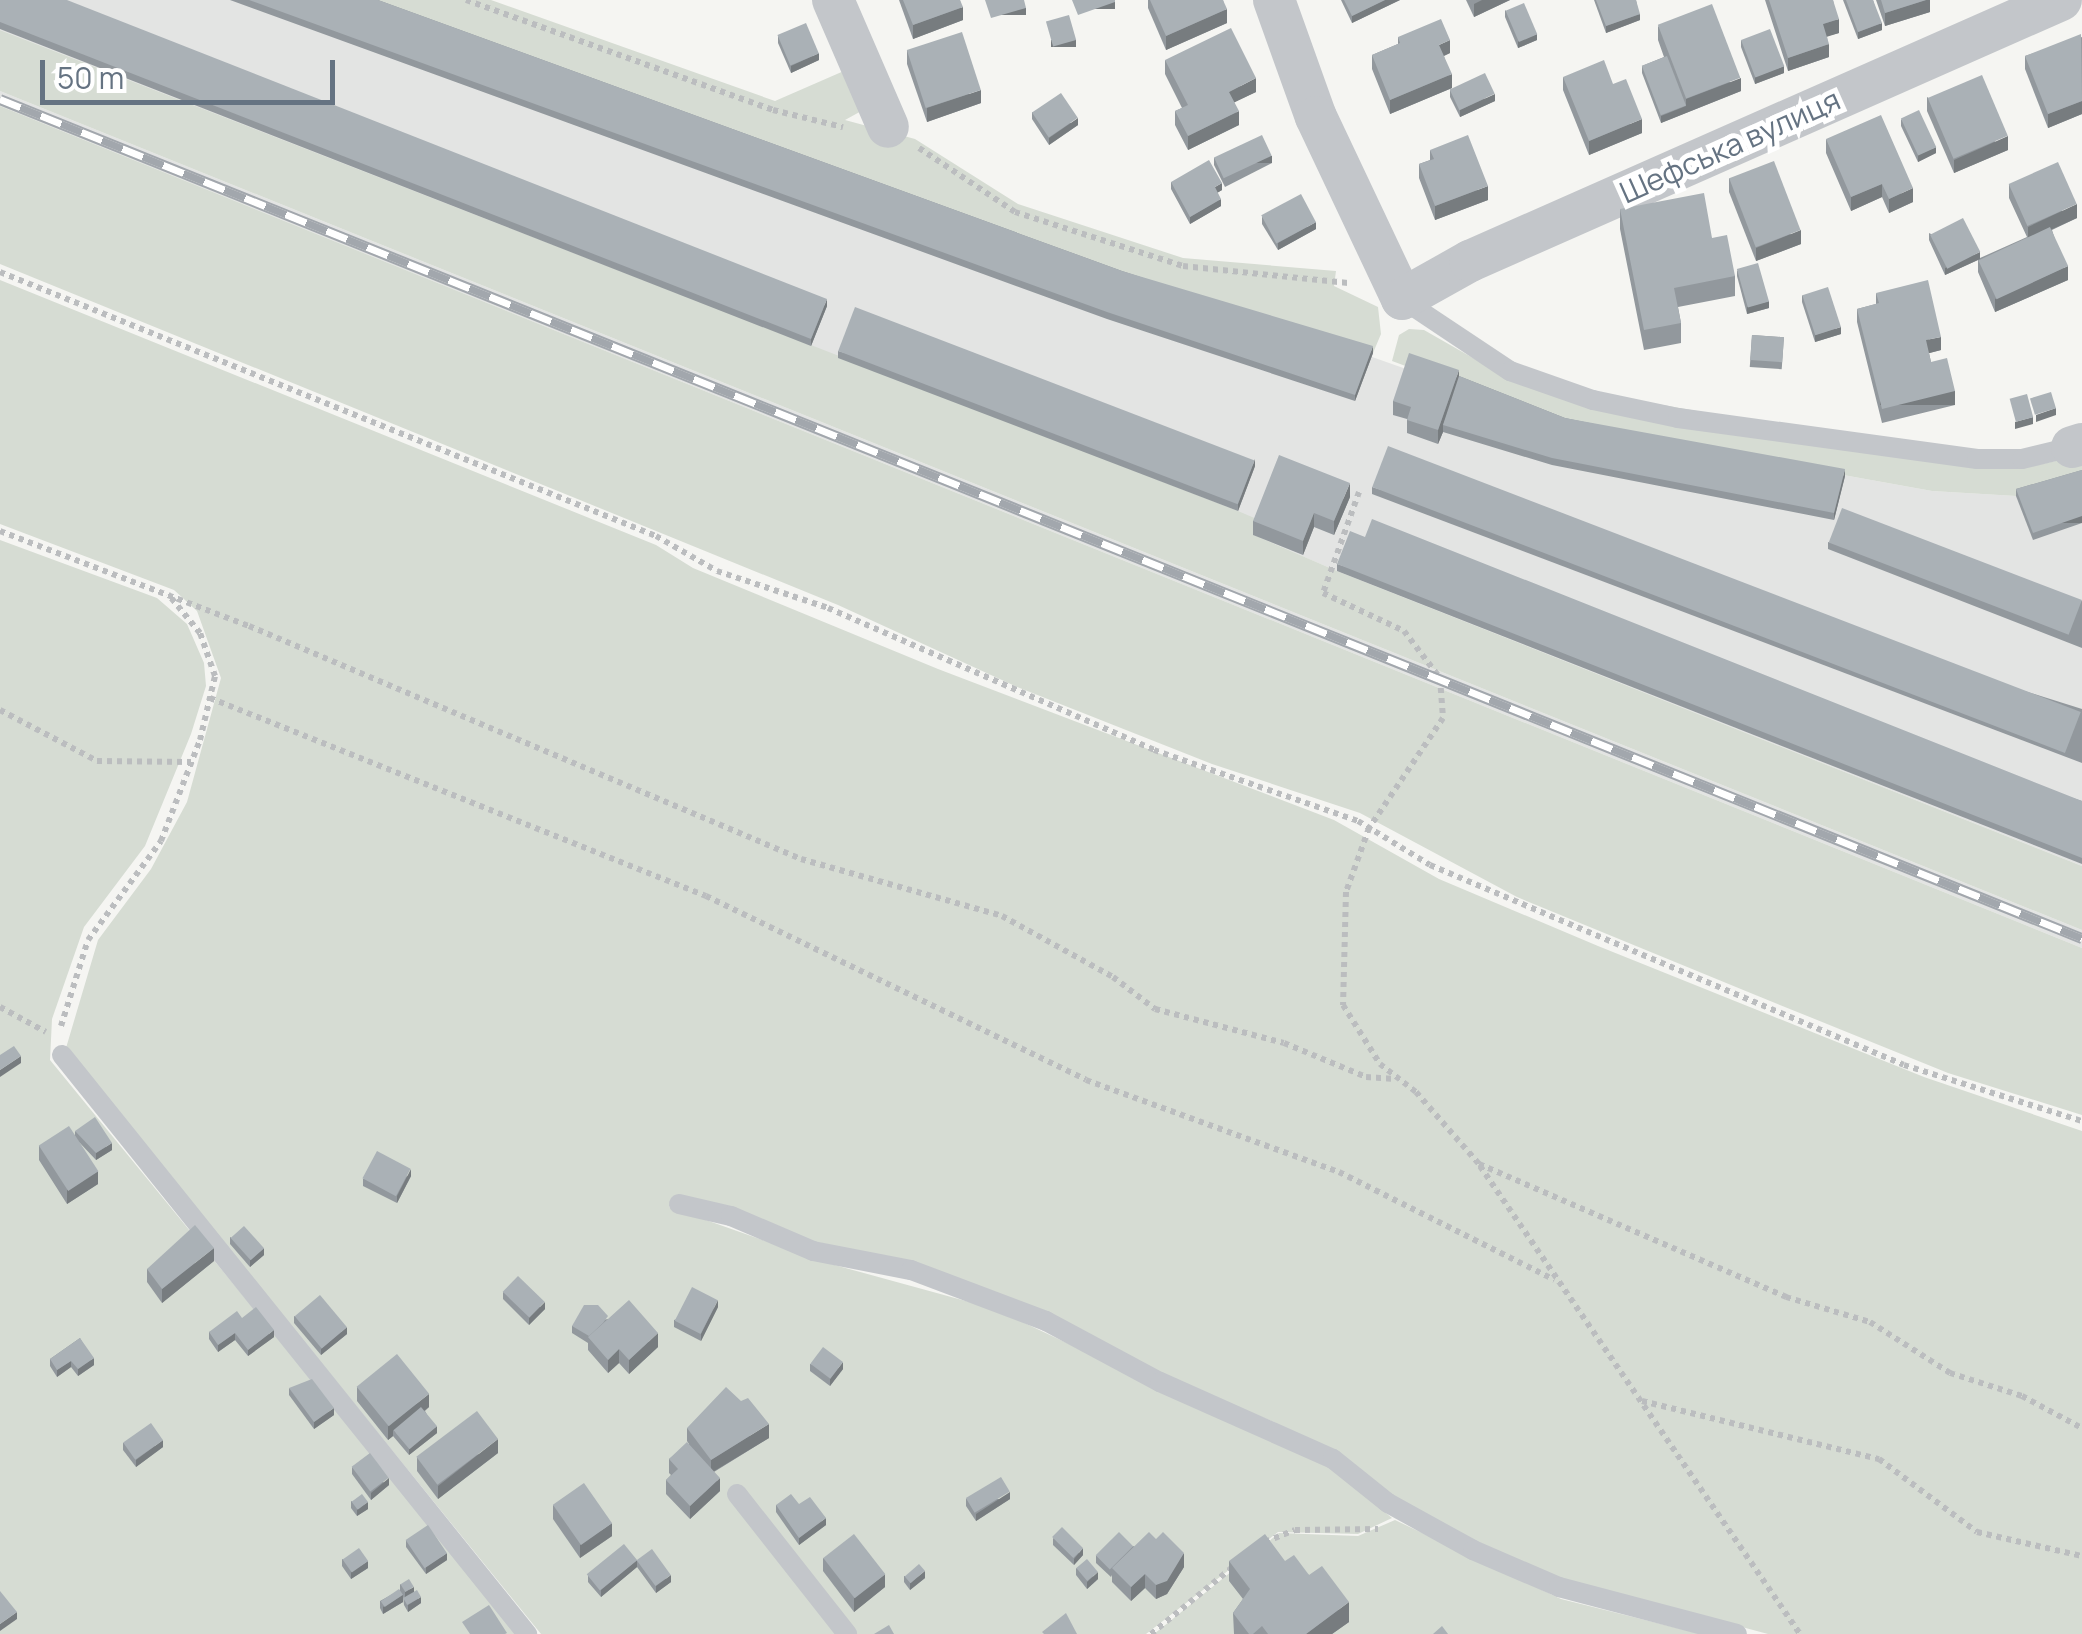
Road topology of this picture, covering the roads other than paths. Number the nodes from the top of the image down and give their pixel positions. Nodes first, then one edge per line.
1 (833, 0) edge
2 (1274, 0) edge
3 (2061, 0) edge
4 (888, 126) road end
5 (1402, 299) junction
6 (2077, 445) edge
7 (59, 1051) road end
8 (679, 1204) dead end
9 (737, 1494) dead end
10 (526, 1634) edge
11 (847, 1634) edge
12 (1736, 1634) edge

1 - 4 street
2 - 5 street
3 - 5 street, Шефська вулиця
5 - 6 lane
7 - 10 lane
8 - 12 lane
9 - 11 lane

